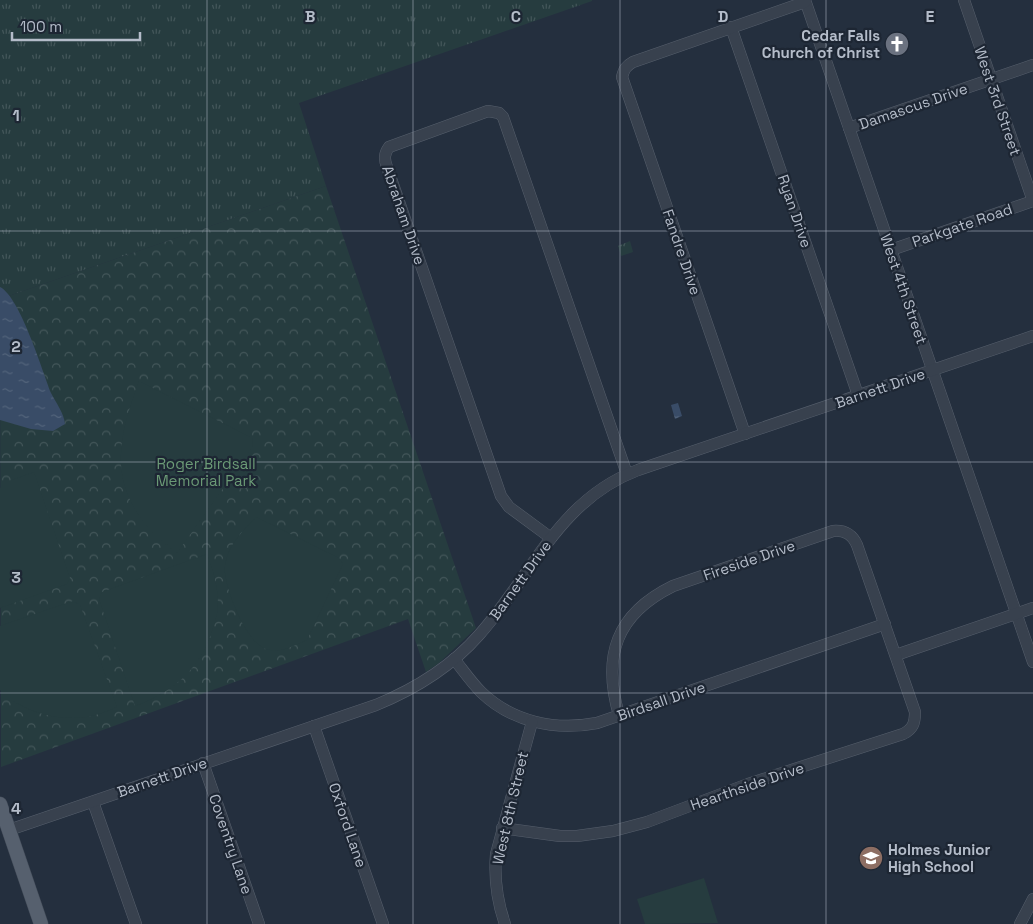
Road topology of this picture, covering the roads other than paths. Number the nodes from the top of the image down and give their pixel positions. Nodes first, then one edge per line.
1 (964, 0) edge
2 (805, 1) edge
3 (731, 27) junction
4 (1033, 65) edge
5 (991, 79) junction
6 (849, 128) junction
7 (1033, 201) edge
8 (891, 250) junction
9 (1033, 336) edge
10 (933, 370) junction
11 (858, 395) junction
12 (745, 434) junction
13 (627, 474) junction
14 (551, 538) junction
15 (1033, 608) edge
16 (1016, 613) junction
17 (885, 624) junction
18 (896, 655) junction
19 (454, 659) junction
20 (1033, 662) edge
21 (619, 715) junction
22 (532, 722) junction
23 (314, 726) junction
24 (203, 763) junction
25 (93, 802) junction
26 (0, 804) edge
27 (502, 828) junction
28 (9, 830) junction
29 (1033, 899) edge
30 (41, 924) edge
31 (136, 924) edge
32 (259, 924) edge
33 (383, 924) edge
34 (505, 924) edge
35 (1020, 924) edge

1 - 5 street, West 3rd Street
2 - 3 street
2 - 6 street, West 4th Street
3 - 11 street, Ryan Drive
3 - 12 street, Fandre Drive
4 - 5 street, Damascus Drive
5 - 6 street, Damascus Drive
5 - 7 street, West 3rd Street
6 - 8 street, West 4th Street
7 - 8 street, Parkgate Road
8 - 10 street, West 4th Street
9 - 10 street, Barnett Drive
10 - 11 street, Barnett Drive
10 - 16 street, West 4th Street
11 - 12 street, Barnett Drive
12 - 13 street, Barnett Drive
13 - 14 street, Barnett Drive
13 - 14 street, Abraham Drive
14 - 19 street, Barnett Drive
15 - 16 street
16 - 18 street
16 - 20 street, West 4th Street
17 - 18 street, Fireside Drive
17 - 21 street, Birdsall Drive
17 - 21 street, Fireside Drive
18 - 27 street, Hearthside Drive
19 - 22 street, Birdsall Drive
19 - 23 street, Barnett Drive
21 - 22 street, Birdsall Drive
22 - 27 street, West 8th Street
23 - 24 street, Barnett Drive
23 - 33 street, Oxford Lane
24 - 25 street, Barnett Drive
24 - 32 street, Coventry Lane
25 - 28 street, Barnett Drive
25 - 31 street
26 - 28 main road
27 - 34 street, West 8th Street
28 - 30 main road
29 - 35 street

